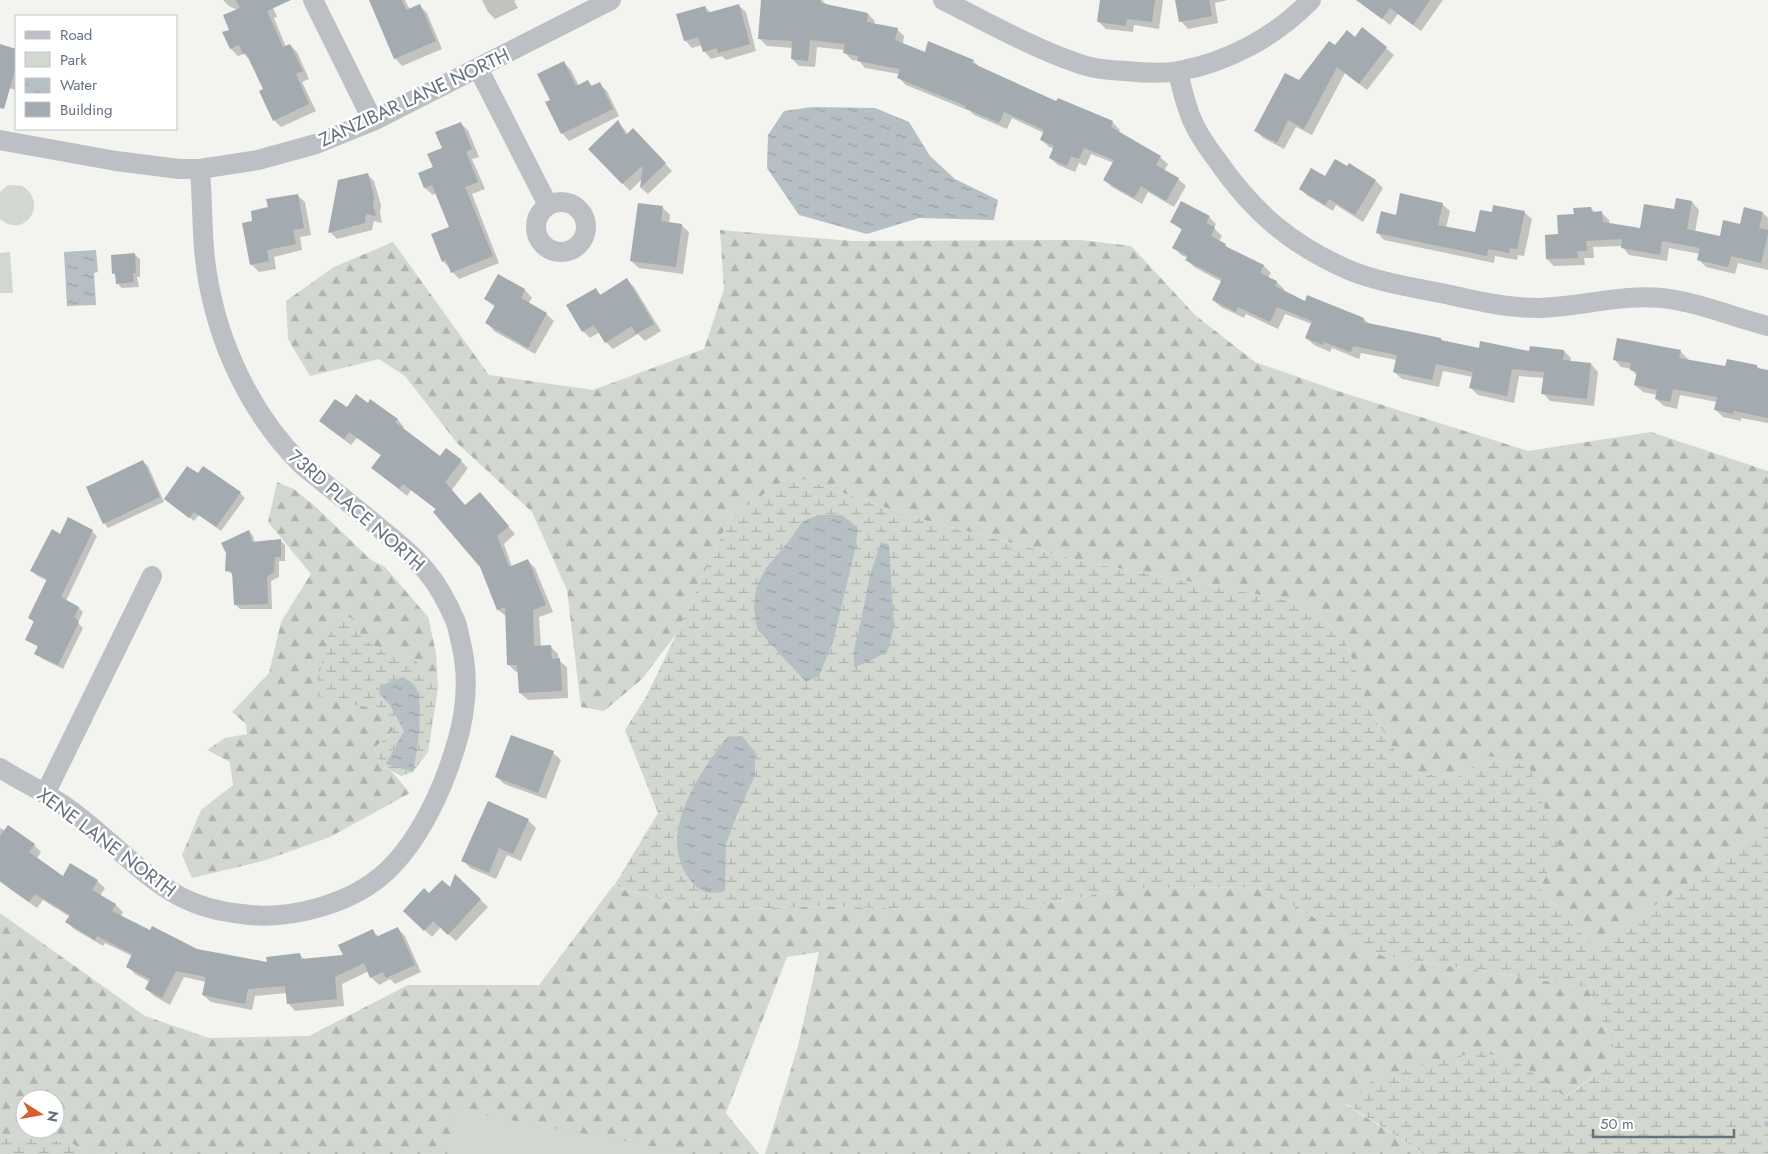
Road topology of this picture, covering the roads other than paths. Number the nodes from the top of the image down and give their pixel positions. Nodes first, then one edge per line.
1 (313, 0) edge
2 (610, 0) edge
3 (942, 0) edge
4 (1311, 0) edge
5 (478, 68) junction
6 (1178, 71) junction
7 (373, 121) junction
8 (0, 140) edge
9 (200, 169) junction
10 (548, 205) dead end
11 (1768, 326) edge
12 (152, 576) dead end
13 (0, 768) edge
14 (45, 794) junction
15 (386, 872) joint

1 - 7 street
2 - 5 street, ZANZIBAR LANE NORTH
3 - 6 street
4 - 6 street
5 - 7 street, ZANZIBAR LANE NORTH
5 - 10 street
6 - 11 street
7 - 9 street, ZANZIBAR LANE NORTH
8 - 9 street, ZANZIBAR LANE NORTH
9 - 15 street, 73RD PLACE NORTH
12 - 14 street
13 - 14 street, XENE LANE NORTH
14 - 15 street, XENE LANE NORTH

